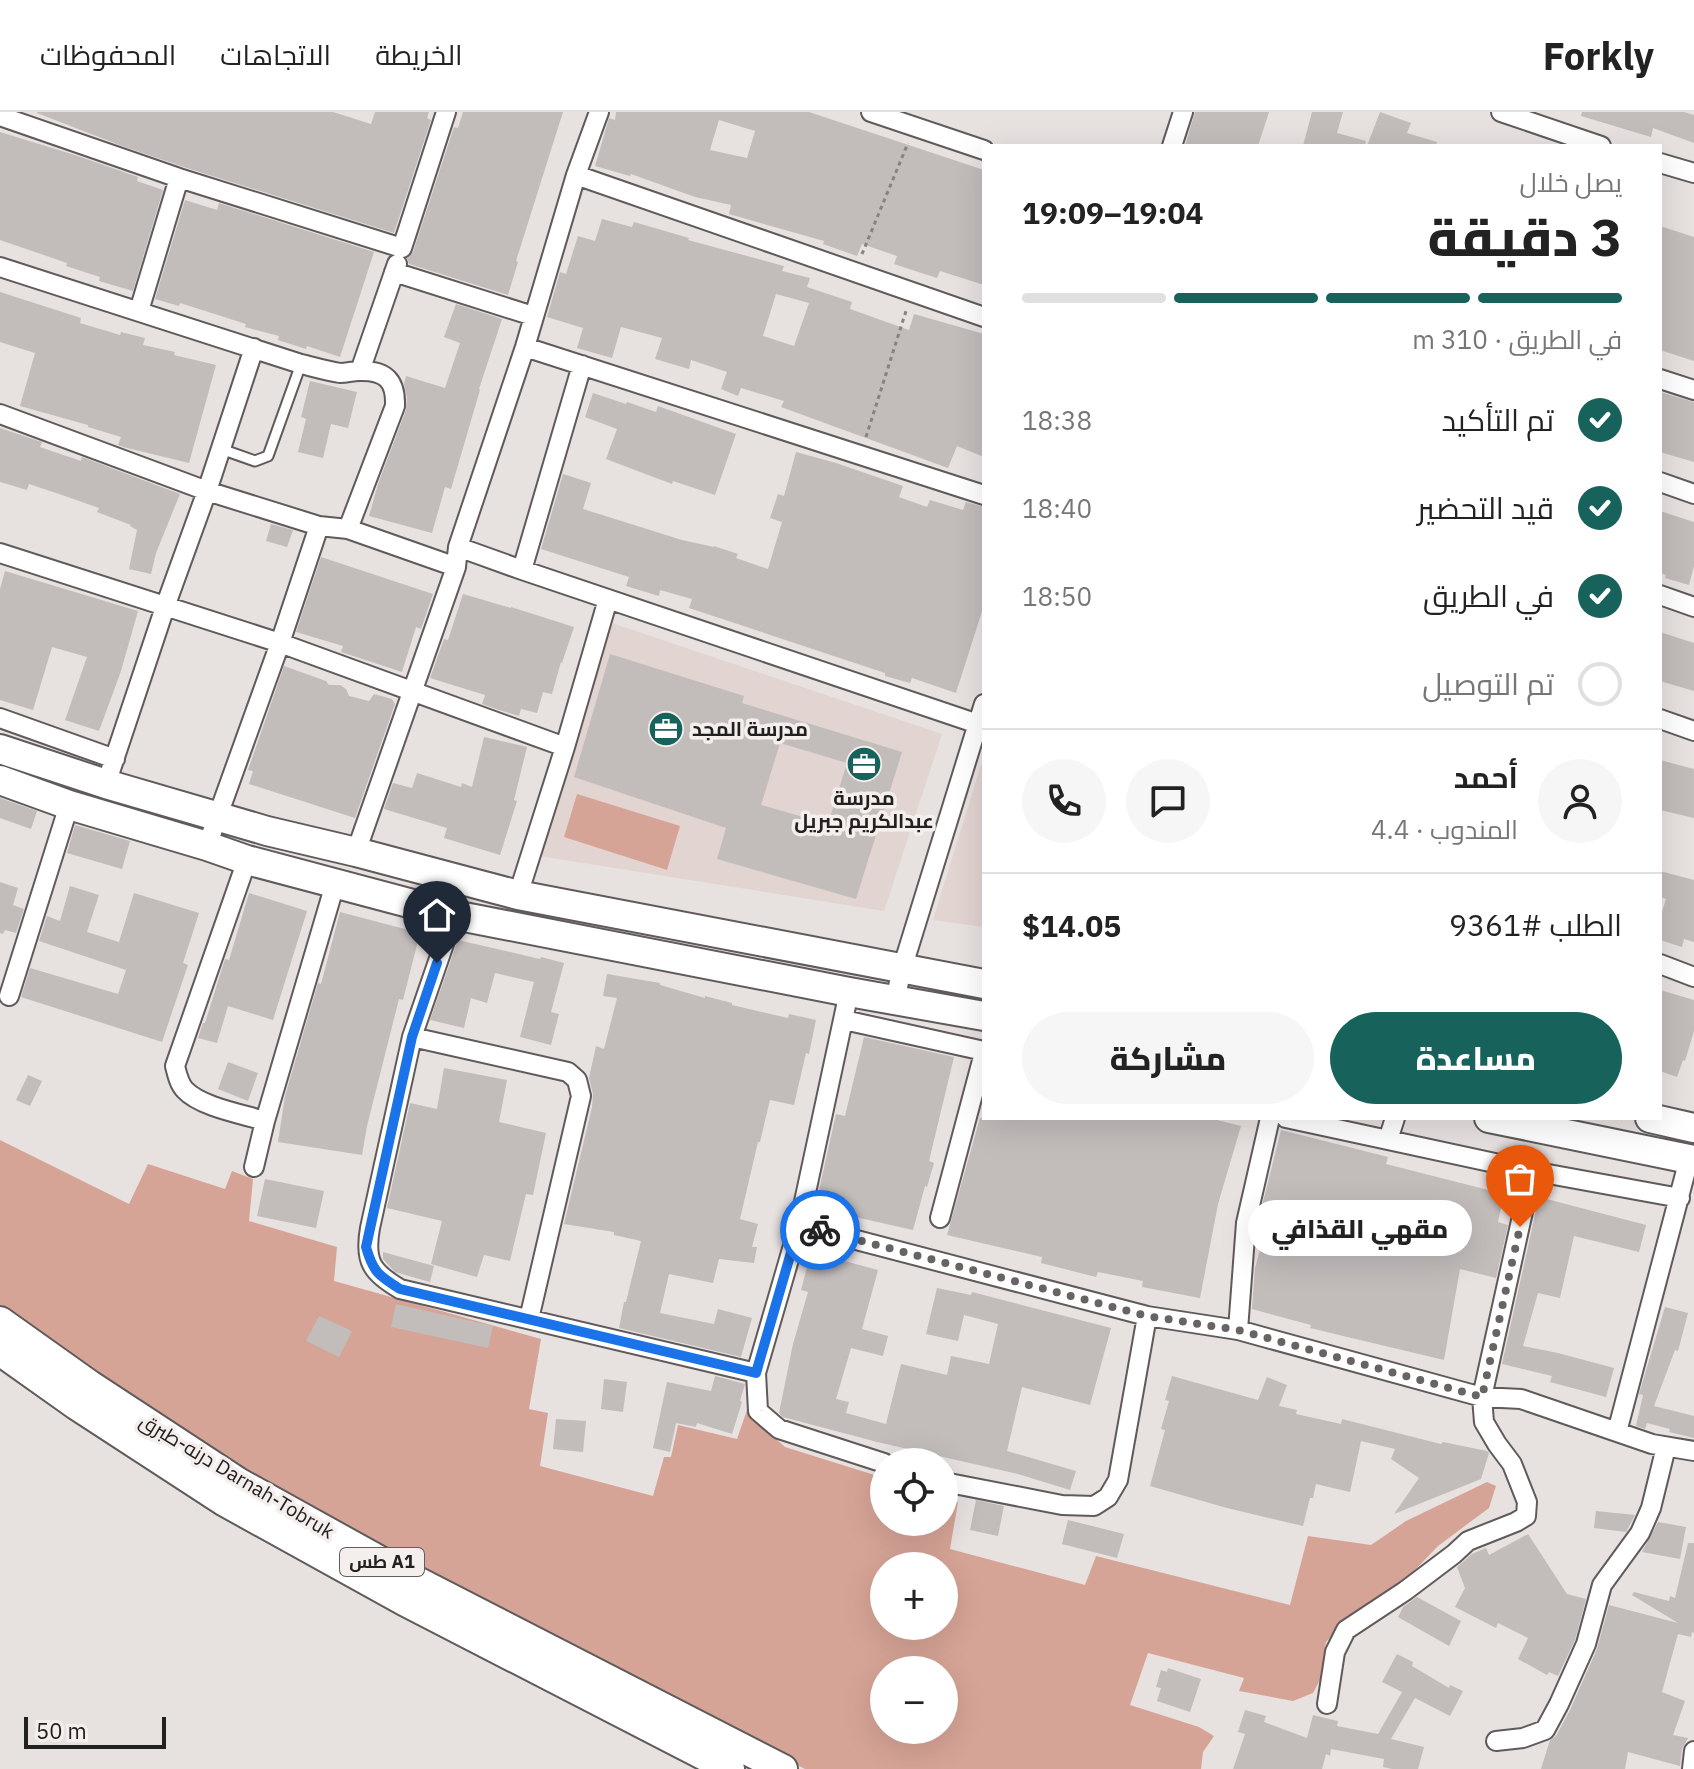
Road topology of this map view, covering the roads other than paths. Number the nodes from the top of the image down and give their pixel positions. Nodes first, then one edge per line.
1 (446, 112) edge
2 (599, 112) edge
3 (871, 112) edge
4 (1183, 112) edge
5 (1501, 112) edge
6 (13, 117) edge
7 (1173, 144) edge
8 (1595, 144) edge
9 (982, 149) edge
10 (1662, 164) edge
11 (1694, 173) edge
12 (576, 175) junction
13 (179, 178) junction
14 (402, 248) junction
15 (0, 267) edge
16 (394, 272) junction
17 (139, 311) junction
18 (533, 316) junction
19 (982, 316) edge
20 (525, 347) junction
21 (254, 348) junction
22 (301, 364) junction
23 (582, 365) junction
24 (360, 371) junction
25 (1662, 380) edge
26 (1694, 390) edge
27 (0, 414) edge
28 (221, 449) junction
29 (1662, 483) edge
30 (207, 491) junction
31 (982, 494) edge
32 (1694, 494) edge
33 (319, 526) junction
34 (348, 529) junction
35 (458, 547) junction
36 (0, 553) edge
37 (456, 567) junction
38 (522, 570) junction
39 (1662, 596) edge
40 (608, 599) junction
41 (165, 607) junction
42 (1694, 607) edge
43 (280, 643) junction
44 (413, 693) junction
45 (982, 711) edge
46 (0, 718) edge
47 (1662, 720) edge
48 (978, 724) junction
49 (1694, 731) edge
50 (565, 747) junction
51 (0, 749) edge
52 (111, 772) junction
53 (0, 780) edge
54 (69, 805) junction
55 (219, 816) junction
56 (207, 846) junction
57 (356, 852) junction
58 (247, 860) junction
59 (335, 884) junction
60 (518, 895) junction
61 (454, 915) junction
62 (1662, 965) edge
63 (902, 969) junction
64 (1694, 977) edge
65 (982, 984) edge
66 (849, 992) junction
67 (9, 996) dead end
68 (895, 1000) junction
69 (982, 1016) edge
70 (844, 1020) junction
71 (412, 1037) junction
72 (982, 1052) edge
73 (982, 1060) edge
74 (1270, 1120) edge
75 (1295, 1120) edge
76 (1394, 1120) edge
77 (1499, 1120) edge
78 (1661, 1120) edge
79 (265, 1121) junction
80 (1693, 1126) edge
81 (1388, 1140) junction
82 (1692, 1159) edge
83 (254, 1167) dead end
84 (1532, 1171) junction
85 (1680, 1198) junction
86 (940, 1218) dead end
87 (799, 1225) junction
88 (1147, 1316) junction
89 (529, 1319) junction
90 (0, 1321) edge
91 (1238, 1330) junction
92 (0, 1351) edge
93 (756, 1373) junction
94 (1482, 1397) junction
95 (1617, 1432) junction
96 (1666, 1447) junction
97 (1694, 1451) edge
98 (870, 1458) edge
99 (958, 1485) edge
100 (1327, 1704) dead end
101 (1496, 1741) dead end
102 (1694, 1751) edge
103 (730, 1769) edge
104 (783, 1769) edge
105 (1692, 1769) edge

1 - 14 street
2 - 12 street
3 - 9 street
4 - 7 street
5 - 8 street
6 - 13 street
10 - 11 street
12 - 18 street
12 - 19 street
13 - 14 street
13 - 17 street
14 - 16 street
15 - 17 street
16 - 18 street
16 - 24 street
17 - 21 street
18 - 20 street
20 - 23 street
20 - 35 street
21 - 22 street
21 - 28 street
22 - 24 street
22 - 28 lane
23 - 31 street
23 - 38 street
24 - 34 street
25 - 26 street
27 - 30 street
28 - 30 street
29 - 32 street
30 - 33 street
30 - 41 street
33 - 34 street
33 - 43 street
34 - 37 street
35 - 37 street
35 - 38 street
36 - 41 street
37 - 44 street
38 - 40 street
39 - 42 street
40 - 48 street
40 - 50 street
41 - 43 street
41 - 52 street
43 - 44 street
43 - 55 street
44 - 50 street
44 - 57 street
45 - 48 street
46 - 52 street
47 - 49 street
48 - 63 street
50 - 60 street
51 - 52 main road
52 - 55 main road
53 - 54 main road
54 - 56 main road
54 - 67 street
55 - 56 street
55 - 57 main road
56 - 58 main road
57 - 60 main road
58 - 59 main road
58 - 79 street
59 - 61 main road
59 - 79 street
60 - 63 main road
61 - 66 main road
61 - 71 street
62 - 64 street
63 - 65 main road
63 - 68 street
66 - 68 main road
66 - 70 street
68 - 69 main road
70 - 72 street
70 - 87 street
71 - 89 street
71 - 89 street
73 - 86 street
74 - 91 street
75 - 81 street
76 - 81 street
77 - 82 main road
78 - 80 main road
79 - 83 street
81 - 84 street
82 - 85 street
84 - 85 street
84 - 94 street
85 - 95 street
87 - 88 street
87 - 93 street
88 - 91 street
88 - 99 street
89 - 93 street
90 - 104 main road, درنه-طبرق Darnah-Tobruk / طس A1
91 - 94 street
92 - 103 main road, درنه-طبرق Darnah-Tobruk / طس A1
93 - 98 street
94 - 95 street
94 - 100 street
95 - 96 street
96 - 97 street
96 - 101 street
102 - 105 street

